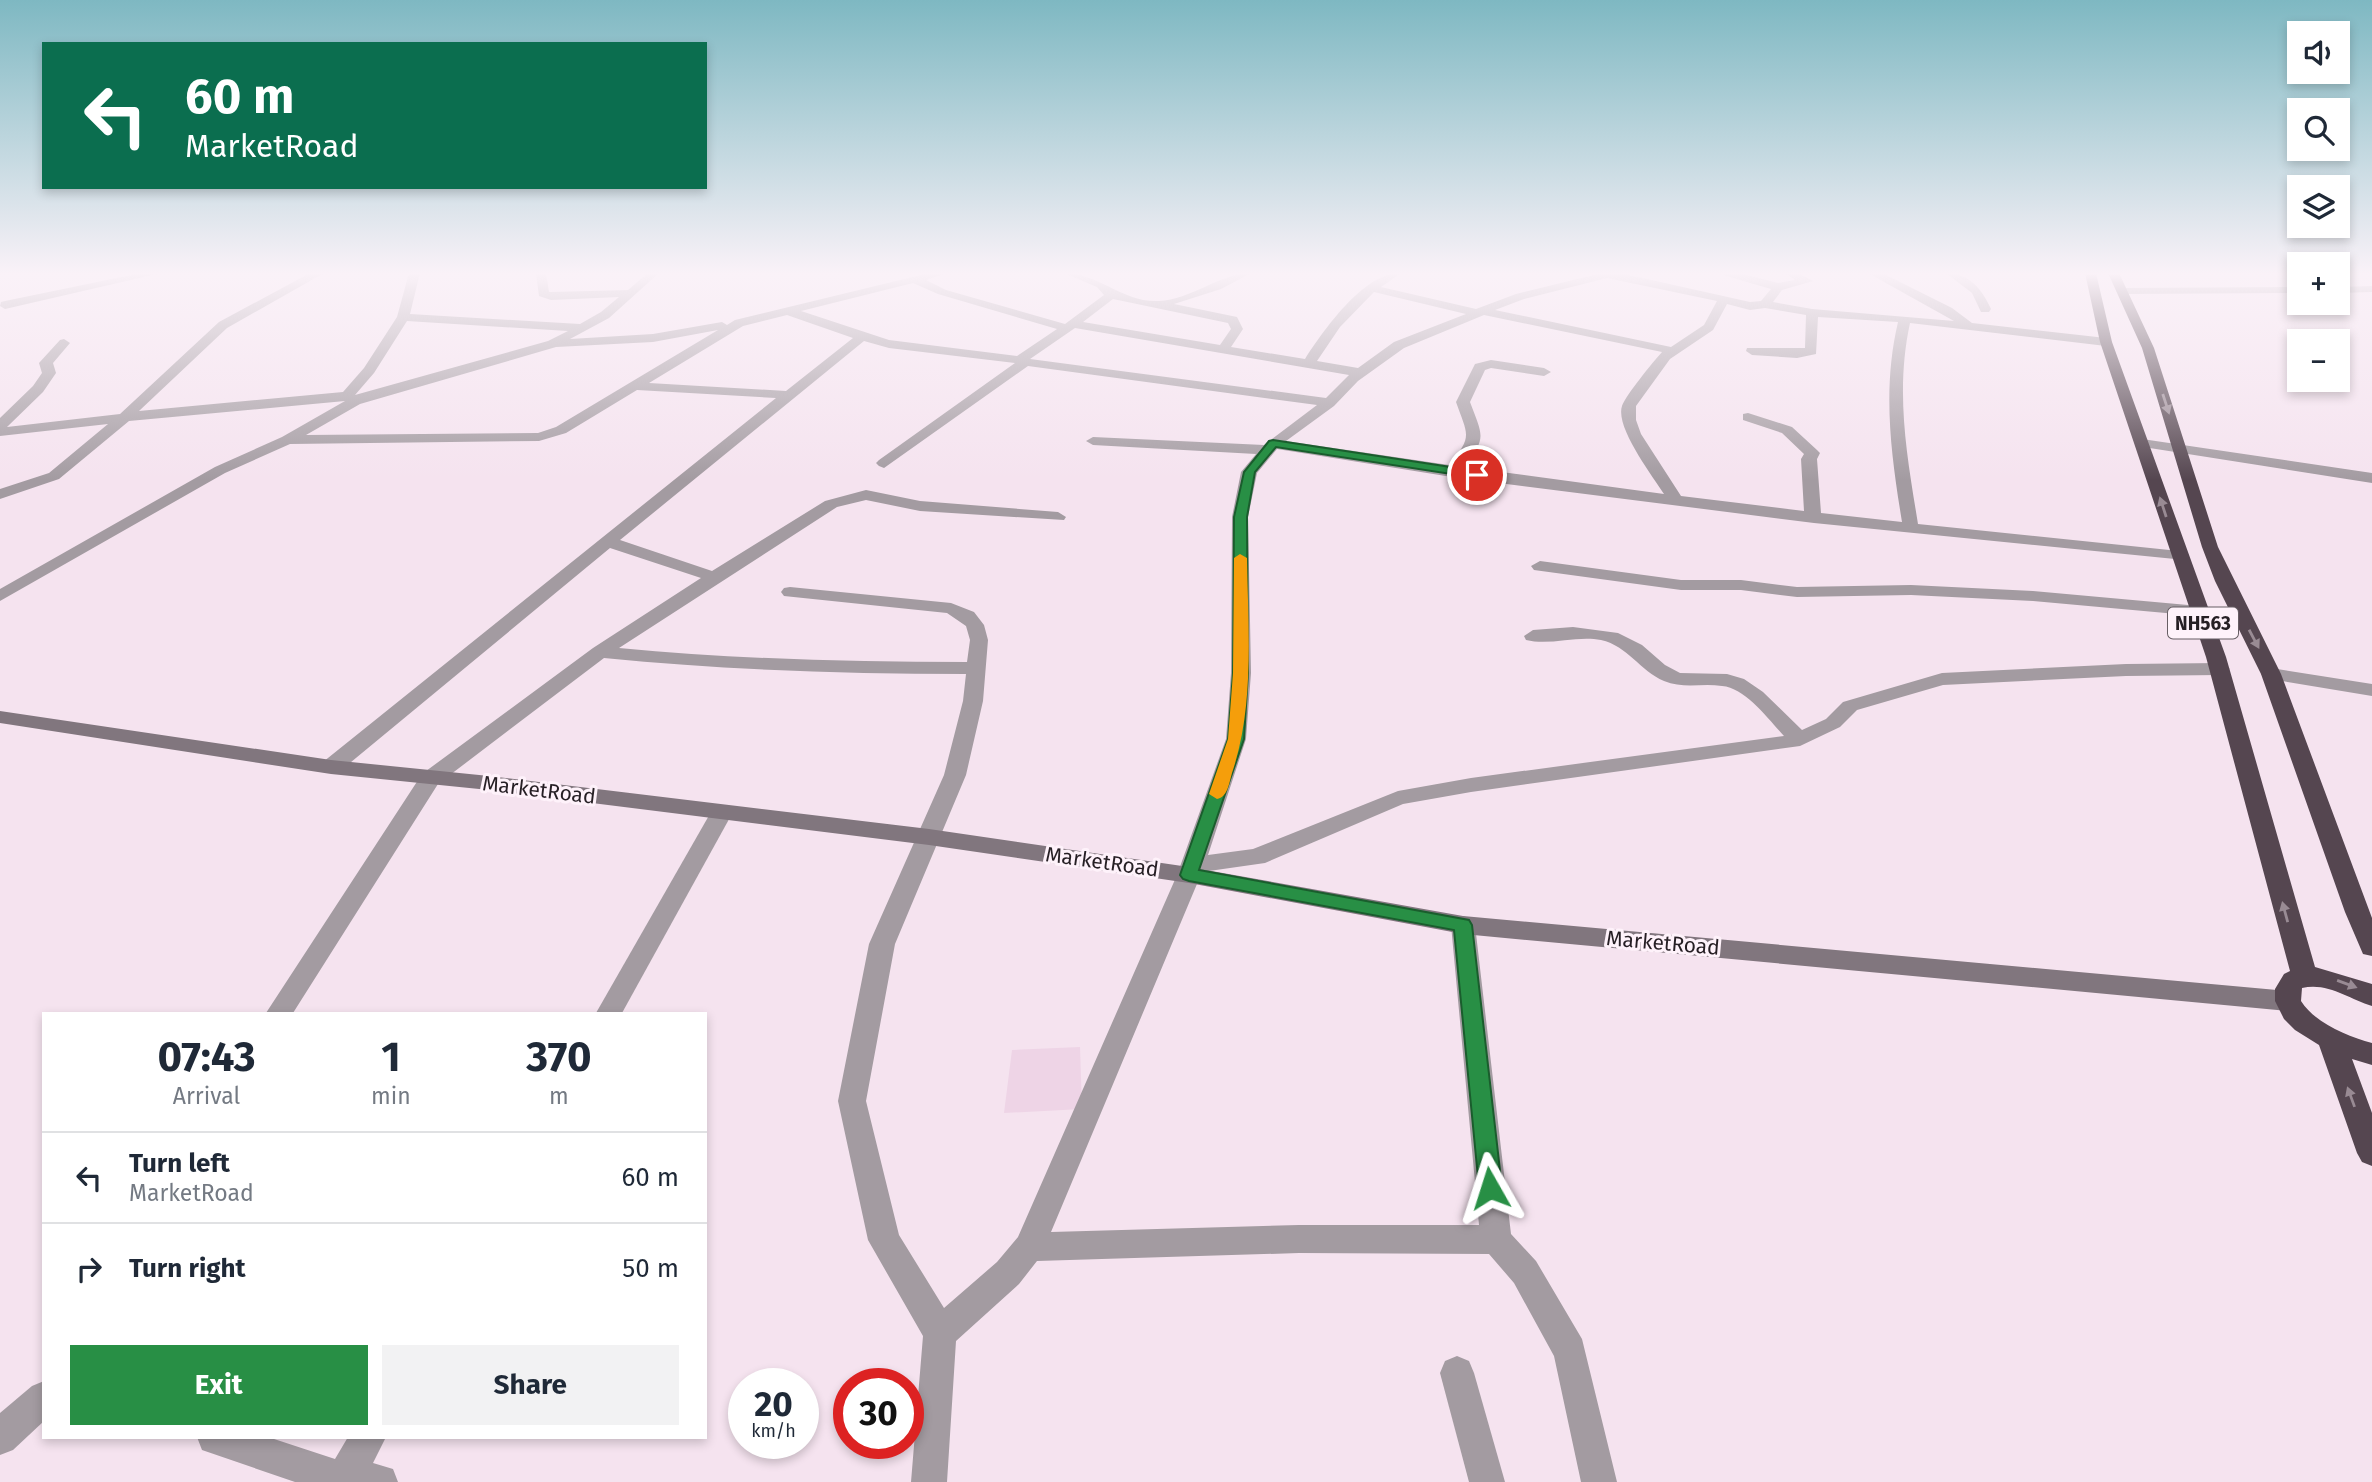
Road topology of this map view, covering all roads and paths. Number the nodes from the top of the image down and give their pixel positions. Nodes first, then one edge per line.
1 (205, 342) edge
2 (387, 342) edge
3 (557, 342) edge
4 (584, 342) edge
5 (708, 342) edge
6 (855, 342) edge
7 (882, 342) edge
8 (1048, 342) edge
9 (1169, 342) edge
10 (1228, 342) edge
11 (1323, 342) edge
12 (1406, 342) edge
13 (1629, 342) edge
14 (1686, 342) edge
15 (1811, 342) edge
16 (1900, 342) edge
17 (2106, 342) edge
18 (2145, 342) edge
19 (64, 343) dead end
20 (553, 344) junction
21 (1222, 351) junction
22 (1673, 351) junction
23 (1752, 351) dead end
24 (1022, 361) junction
25 (1308, 363) junction
26 (1544, 372) dead end
27 (1361, 373) junction
28 (638, 386) junction
29 (788, 395) junction
30 (351, 398) junction
31 (1329, 403) junction
32 (125, 417) junction
33 (1748, 417) dead end
34 (0, 426) edge
35 (0, 432) edge
36 (288, 440) junction
37 (1093, 441) dead end
38 (2142, 443) junction
39 (1270, 447) junction
40 (2180, 449) junction
41 (884, 464) dead end
42 (1452, 472) junction
43 (2372, 478) edge
44 (0, 494) edge
45 (1676, 501) junction
46 (1058, 517) dead end
47 (1814, 517) junction
48 (1911, 529) junction
49 (607, 541) junction
50 (2179, 555) junction
51 (1540, 566) dead end
52 (714, 577) junction
53 (790, 592) dead end
54 (0, 596) edge
55 (2199, 611) junction
56 (1533, 636) dead end
57 (600, 652) junction
58 (977, 668) junction
59 (2220, 669) junction
60 (2270, 674) junction
61 (2372, 690) edge
62 (0, 718) edge
63 (1800, 740) junction
64 (331, 768) junction
65 (430, 779) junction
66 (722, 812) junction
67 (929, 837) junction
68 (1191, 870) junction
69 (2364, 913) edge
70 (1463, 925) junction
71 (2372, 947) edge
72 (2305, 977) junction
73 (2372, 996) edge
74 (2288, 1001) junction
75 (280, 1012) edge
76 (610, 1012) edge
77 (2330, 1040) junction
78 (2372, 1054) edge
79 (2372, 1153) edge
80 (1496, 1240) junction
81 (1029, 1247) junction
82 (940, 1333) junction
83 (1457, 1373) dead end
84 (42, 1400) edge
85 (0, 1437) edge
86 (221, 1439) edge
87 (367, 1439) edge
88 (342, 1481) edge
89 (380, 1482) edge
90 (929, 1482) edge
91 (1486, 1482) edge
92 (1599, 1482) edge

1 - 32 street
2 - 30 street
3 - 20 street
4 - 20 street
5 - 28 street
6 - 29 street
7 - 24 street
8 - 24 street
9 - 21 street
10 - 21 street
11 - 25 street
12 - 27 street
13 - 22 street
14 - 22 street
15 - 23 street
16 - 48 street
17 - 38 highway, NH563
18 -> 40 highway, NH563
19 - 34 street
20 - 30 street
21 - 25 street
22 - 45 street
24 - 31 street
24 - 41 street
25 - 27 street
26 - 42 street
27 - 31 street
28 - 29 street
28 - 36 street
29 - 49 street
30 - 32 street
30 - 36 street
31 - 39 street
32 - 35 street
32 - 44 street
33 - 47 street
36 - 54 street
37 - 39 street
38 - 40 street
50 -> 38 highway, NH563
39 - 42 street
39 - 68 street
40 - 43 street
40 -> 60 highway, NH563
42 - 45 street
45 - 47 street
46 - 52 street
47 - 48 street
48 - 50 street
49 - 52 street
49 - 64 street
50 - 55 highway, NH563
51 - 55 street
52 - 57 street
53 - 58 street
55 - 59 highway, NH563
56 - 63 street
57 - 58 street
57 - 65 street
58 - 67 street
59 - 63 street
72 -> 59 highway, NH563
60 - 61 street
60 - 69 highway, NH563
62 - 64 street, MarketRoad
63 - 68 street
64 - 65 street, MarketRoad
65 - 66 street, MarketRoad
65 - 75 street
66 - 67 street, MarketRoad
66 - 76 street
67 - 68 street, MarketRoad
67 - 82 street
68 - 70 street, MarketRoad
68 - 81 street
69 - 71 highway, NH563
70 - 74 street, MarketRoad
70 - 80 street
72 -> 73 highway
72 - 74 highway
74 - 77 highway
77 - 78 highway
79 -> 77 highway
80 - 81 street
80 - 92 street
81 - 82 street
82 - 90 street
83 - 91 street
84 - 85 street
86 - 88 street
87 - 88 street
88 - 89 street

